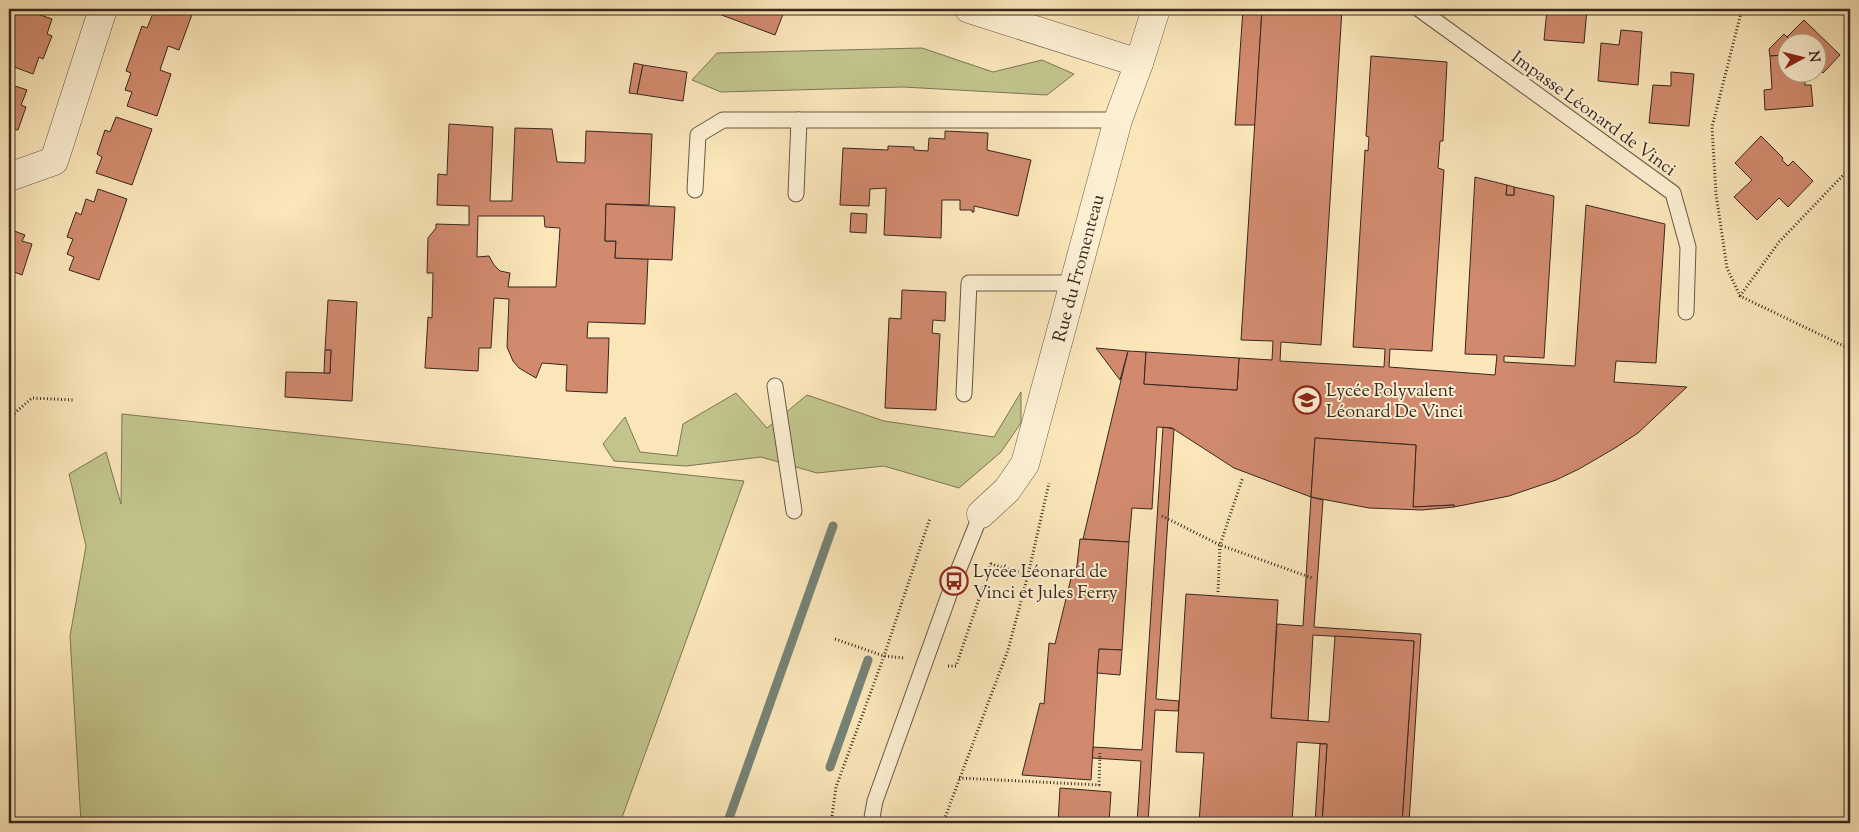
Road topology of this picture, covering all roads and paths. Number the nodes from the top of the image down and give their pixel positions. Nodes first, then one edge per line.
1 (103, 9) edge
2 (969, 9) edge
3 (1156, 9) edge
4 (1419, 9) edge
5 (1742, 9) edge
6 (1139, 63) junction
7 (800, 120) junction
8 (1118, 120) junction
9 (1850, 168) edge
10 (9, 177) edge
11 (695, 190) dead end
12 (796, 194) dead end
13 (1073, 283) junction
14 (1740, 296) junction
15 (1686, 312) dead end
16 (1850, 349) edge
17 (775, 386) dead end
18 (964, 394) dead end
19 (74, 400) dead end
20 (9, 418) edge
21 (1243, 477) dead end
22 (794, 511) dead end
23 (981, 514) joint
24 (1162, 516) dead end
25 (930, 518) dead end
26 (1220, 545) junction
27 (1028, 575) dead end
28 (1312, 578) dead end
29 (1218, 592) dead end
30 (1100, 753) dead end
31 (959, 778) junction
32 (830, 823) edge
33 (871, 823) edge
34 (943, 823) edge

1 - 10 street
2 - 6 street
3 - 6 street, Rue du Fromenteau
4 - 15 lane, Impasse Léonard de Vinci
5 - 14 path
6 - 8 street, Rue du Fromenteau
7 - 8 lane
7 - 11 lane
7 - 12 lane
8 - 13 street, Rue du Fromenteau
9 - 14 path
13 - 18 lane
13 - 23 street, Rue du Fromenteau
14 - 16 path
17 - 22 lane
19 - 20 path
21 - 26 path
23 - 33 lane
24 - 26 path
25 - 32 path
26 - 28 path
26 - 29 path
27 - 31 path
30 - 31 path
31 - 34 path

